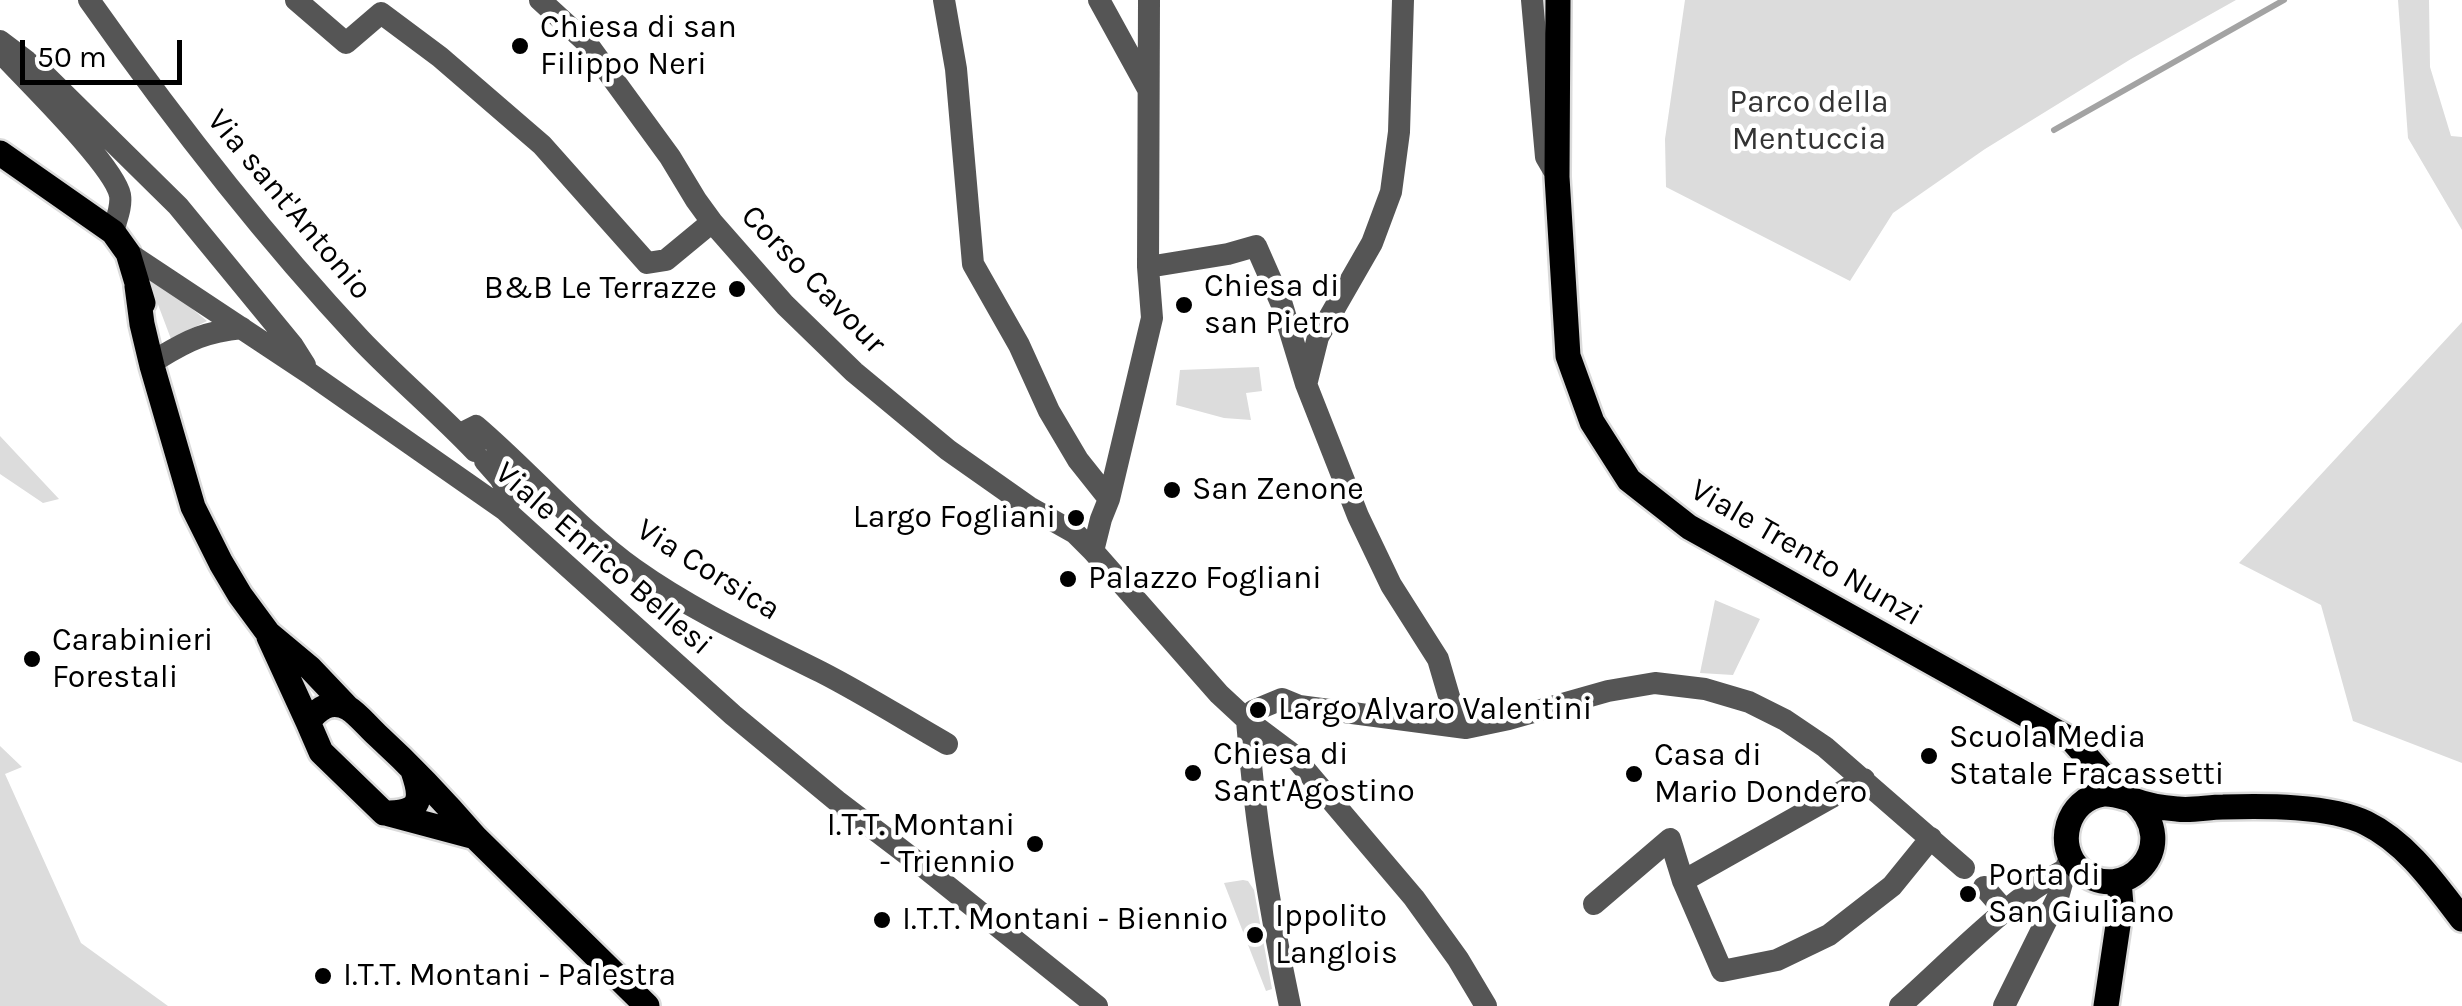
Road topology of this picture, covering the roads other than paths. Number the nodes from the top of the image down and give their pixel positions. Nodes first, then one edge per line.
1 (88, 0) edge
2 (296, 0) edge
3 (540, 0) edge
4 (944, 0) edge
5 (1099, 0) edge
6 (1149, 0) edge
7 (1403, 0) edge
8 (1532, 0) edge
9 (1558, 0) edge
10 (0, 41) edge
11 (0, 52) edge
12 (1150, 93) junction
13 (0, 154) edge
14 (1557, 176) junction
15 (712, 222) junction
16 (120, 243) junction
17 (1148, 267) junction
18 (137, 286) junction
19 (242, 328) junction
20 (159, 358) junction
21 (309, 373) junction
22 (1306, 384) junction
23 (174, 436) junction
24 (473, 449) junction
25 (1109, 500) junction
26 (505, 510) junction
27 (1093, 551) junction
28 (268, 632) junction
29 (348, 708) junction
30 (1247, 720) junction
31 (308, 722) junction
32 (1458, 727) junction
33 (2073, 742) junction
34 (947, 744) dead end
35 (413, 770) junction
36 (1864, 780) junction
37 (2092, 797) junction
38 (2127, 798) junction
39 (2180, 810) junction
40 (384, 813) junction
41 (2153, 837) junction
42 (475, 838) junction
43 (1931, 838) junction
44 (2068, 863) junction
45 (1964, 868) dead end
46 (2120, 880) junction
47 (1683, 881) junction
48 (1984, 888) dead end
49 (1594, 904) dead end
50 (2005, 911) junction
51 (2462, 919) edge
52 (647, 1006) edge
53 (1097, 1006) edge
54 (1290, 1006) edge
55 (1486, 1006) edge
56 (1900, 1006) edge
57 (2004, 1006) edge
58 (2106, 1006) edge

1 - 24 street, Via sant'Antonio
2 - 15 street
3 - 15 street, Corso Cavour
4 - 25 street
5 - 12 street
6 - 12 street
7 - 22 street
8 - 14 street
9 - 14 main road, Viale Trento Nunzi
10 - 21 street
11 - 16 street
12 - 17 street
13 - 16 main road, Viale Enrico Bellesi
14 - 33 main road, Viale Trento Nunzi
15 - 27 street, Corso Cavour
16 - 18 main road
16 - 19 street, Viale Enrico Bellesi
17 - 22 street
17 - 25 street
18 - 20 main road
18 - 23 main road
19 - 20 street
19 - 21 street, Viale Enrico Bellesi
20 - 23 main road
21 - 26 street, Viale Enrico Bellesi
22 - 32 street
23 - 28 main road
24 - 26 street
24 - 34 street, Via Corsica
25 - 27 street
26 - 53 street, Viale Enrico Bellesi
27 - 30 street, Corso Cavour
28 - 29 main road
28 - 31 main road
29 - 31 main road
29 - 35 main road
30 - 32 street
30 - 54 street
30 - 55 street, Corso Cavour
31 - 40 main road
32 - 36 street
33 - 37 main road
33 - 38 main road, Viale Trento Nunzi
35 - 40 main road
35 - 42 main road
36 - 43 street
36 - 47 street
37 - 38 main road
37 - 44 main road
38 - 39 main road
38 - 41 main road
39 - 41 main road
39 - 51 main road
40 - 42 main road
41 - 46 main road
42 - 52 main road
43 - 45 street
43 - 47 street
44 - 46 main road
44 - 50 street
44 - 57 street
46 - 58 main road
47 - 49 street
48 - 50 street
50 - 56 street

